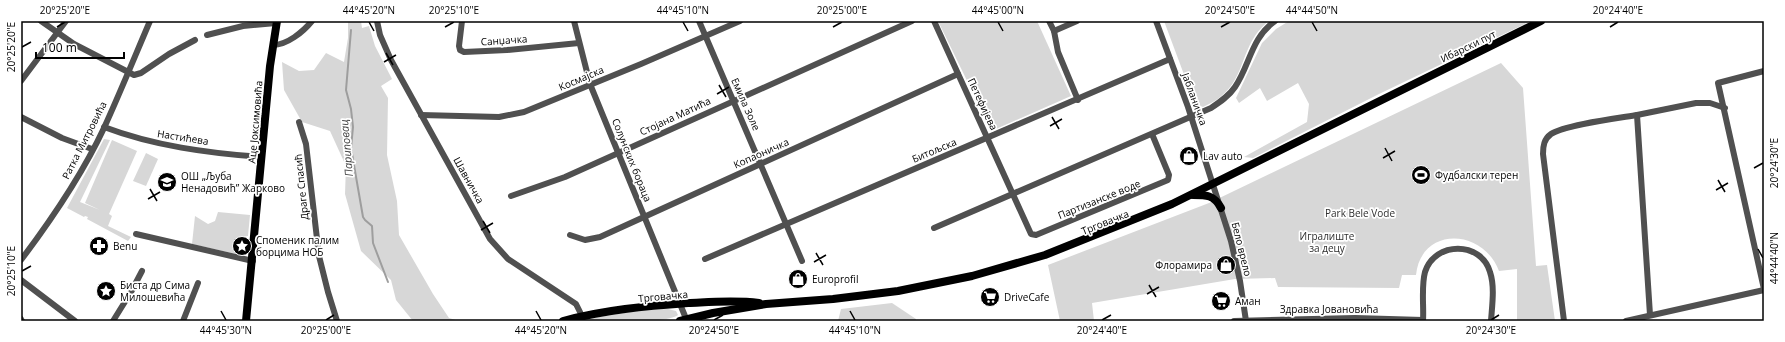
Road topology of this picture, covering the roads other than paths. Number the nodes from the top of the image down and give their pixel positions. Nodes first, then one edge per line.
1 (41, 21) edge
2 (66, 21) edge
3 (150, 21) edge
4 (312, 21) edge
5 (377, 21) edge
6 (462, 21) edge
7 (574, 21) edge
8 (700, 21) edge
9 (740, 21) edge
10 (912, 21) edge
11 (934, 21) edge
12 (1049, 21) edge
13 (1077, 21) edge
14 (1156, 21) edge
15 (1275, 21) edge
16 (1541, 21) edge
17 (277, 22) edge
18 (1054, 31) junction
19 (58, 34) junction
20 (207, 35) dead end
21 (705, 36) junction
22 (195, 40) dead end
23 (579, 43) junction
24 (273, 44) junction
25 (1170, 59) junction
26 (1764, 71) edge
27 (127, 73) junction
28 (958, 74) junction
29 (1426, 78) joint
30 (21, 81) edge
31 (590, 84) junction
32 (1078, 100) junction
33 (733, 101) junction
34 (1725, 108) junction
35 (421, 115) junction
36 (1637, 115) junction
37 (21, 117) edge
38 (1192, 118) junction
39 (299, 122) dead end
40 (104, 128) junction
41 (1152, 134) junction
42 (987, 138) junction
43 (92, 149) junction
44 (620, 153) junction
45 (262, 157) junction
46 (761, 164) junction
47 (1212, 184) junction
48 (1014, 195) junction
49 (1190, 195) junction
50 (511, 196) dead end
51 (1221, 208) junction
52 (644, 216) junction
53 (787, 225) junction
54 (934, 228) dead end
55 (136, 234) dead end
56 (570, 235) dead end
57 (705, 259) dead end
58 (21, 260) edge
59 (252, 261) junction
60 (802, 261) dead end
61 (142, 271) dead end
62 (21, 280) edge
63 (198, 283) dead end
64 (1764, 290) edge
65 (680, 304) junction
66 (766, 304) junction
67 (1650, 315) junction
68 (582, 316) junction
69 (1246, 320) edge
70 (1355, 320) edge
71 (1424, 320) edge
72 (1637, 320) edge
73 (75, 321) edge
74 (113, 321) edge
75 (183, 321) edge
76 (246, 321) edge
77 (337, 321) edge
78 (563, 321) edge
79 (684, 321) edge
80 (1234, 321) edge
81 (1492, 321) edge
82 (1564, 321) edge
83 (1626, 321) edge

1 - 19 street
2 - 19 street
3 - 27 street, Ратка Митровића
4 - 24 street
5 - 35 street, Шавничка
6 - 23 street, Санџачка
7 - 23 street, Солунских бораца
8 - 21 street, Емила Золе
9 - 21 street, Космајска
10 - 33 street, Стојана Матића
11 - 28 street, Петефијева
12 - 18 street
13 - 18 street
14 - 25 street, Јабланичка
15 - 38 street
16 - 29 main road, Ибарски пут
17 - 20 street
17 - 24 main road, Аце Јоксимовића
18 - 32 street
19 - 27 street
19 - 30 street
21 - 31 street, Космајска
21 - 33 street, Емила Золе
22 - 27 street
23 - 31 street, Солунских бораца
24 - 45 main road, Аце Јоксимовића
25 - 32 street, Битољска
25 - 38 street, Јабланичка
26 - 34 street
27 - 40 street, Ратка Митровића
28 - 42 street, Петефијева
28 - 46 street, Копаоничка
29 - 47 main road, Трговачка
31 - 35 street, Космајска
31 - 44 street, Солунских бораца
32 - 42 street, Битољска
33 - 44 street, Стојана Матића
33 - 46 street, Емила Золе
34 - 36 street
34 - 64 street
35 - 68 street, Шавничка
36 - 67 street
36 - 82 street
37 - 43 street
38 - 41 street
38 - 47 street, Јабланичка
39 - 77 street, Драге Спасић
40 - 43 street, Ратка Митровића
40 - 45 street, Настићева
41 - 48 street
41 - 48 street, Партизанске воде
42 - 48 street, Петефијева
42 - 53 street, Битољска
43 - 58 street, Ратка Митровића
44 - 50 street, Стојана Матића
44 - 52 street, Солунских бораца
45 - 59 main road, Аце Јоксимовића
46 - 52 street, Копаоничка
46 - 53 street, Емила Золе
47 - 49 main road, Трговачка
47 - 51 street, Бело врело
48 - 54 street
49 - 51 main road
49 - 66 main road, Трговачка
51 - 69 street, Бело врело
52 - 56 street, Копаоничка
52 - 65 street, Солунских бораца
53 - 57 street, Битољска
53 - 60 street, Емила Золе
55 - 59 street
59 - 76 main road, Аце Јоксимовића
61 - 74 street
62 - 73 street
63 - 75 street
64 - 67 street
65 - 66 main road, Трговачка
65 - 68 main road, Трговачка
65 - 79 street, Солунских бораца
66 - 79 main road, Трговачка
67 - 72 street
68 - 78 main road, Трговачка
69 - 70 street, Здравка Јовановића
69 - 80 street, Здравка Јовановића
70 - 71 street, Здравка Јовановића
71 - 81 street
72 - 83 street

